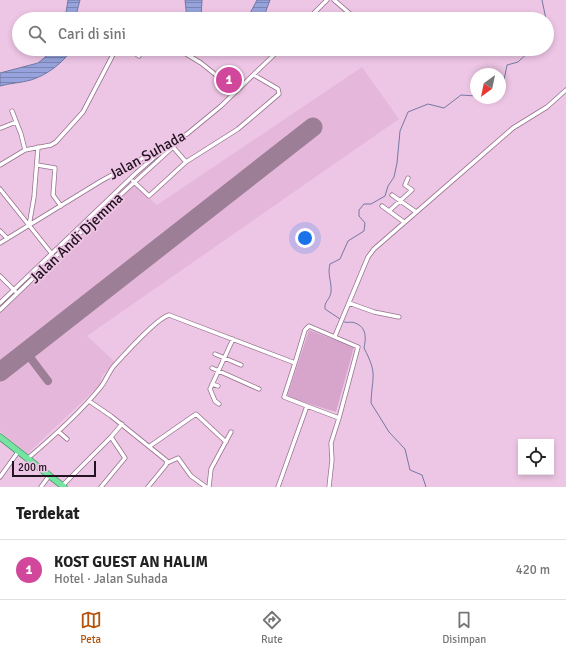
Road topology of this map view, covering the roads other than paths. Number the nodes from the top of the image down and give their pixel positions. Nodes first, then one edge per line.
1 (327, 0) edge
2 (334, 0) edge
3 (315, 12) edge
4 (348, 12) edge
5 (112, 56) edge
6 (190, 56) edge
7 (273, 56) edge
8 (254, 75) junction
9 (566, 90) edge
10 (236, 91) junction
11 (12, 112) dead end
12 (16, 122) junction
13 (1, 128) edge
14 (187, 134) junction
15 (169, 144) junction
16 (38, 147) junction
17 (173, 148) junction
18 (25, 150) junction
19 (186, 162) junction
20 (0, 165) edge
21 (37, 165) junction
22 (131, 178) junction
23 (408, 178) dead end
24 (134, 182) junction
25 (0, 189) edge
26 (392, 195) dead end
27 (401, 200) junction
28 (61, 206) junction
29 (102, 206) junction
30 (382, 206) dead end
31 (105, 209) junction
32 (390, 211) junction
33 (416, 212) junction
34 (404, 222) junction
35 (29, 226) junction
36 (0, 231) edge
37 (7, 238) junction
38 (0, 243) edge
39 (52, 253) junction
40 (55, 257) junction
41 (0, 276) edge
42 (13, 290) junction
43 (17, 294) junction
44 (0, 303) edge
45 (349, 303) junction
46 (0, 310) edge
47 (399, 317) dead end
48 (335, 336) junction
49 (233, 339) junction
50 (215, 354) dead end
51 (224, 358) junction
52 (295, 363) junction
53 (241, 365) dead end
54 (212, 368) dead end
55 (218, 371) junction
56 (212, 384) junction
57 (218, 386) dead end
58 (259, 389) dead end
59 (89, 401) junction
60 (219, 404) dead end
61 (307, 406) junction
62 (339, 418) junction
63 (122, 424) junction
64 (59, 432) junction
65 (231, 432) dead end
66 (0, 437) edge
67 (111, 437) junction
68 (67, 439) dead end
69 (226, 442) junction
70 (150, 446) junction
71 (18, 452) junction
72 (27, 459) junction
73 (167, 463) junction
74 (50, 476) junction
75 (0, 477) edge
76 (63, 486) edge
77 (41, 487) edge
78 (101, 487) edge
79 (148, 487) edge
80 (206, 487) edge
81 (209, 487) edge
82 (278, 487) edge
83 (329, 487) edge

1 - 3 street
2 - 4 street
5 - 16 street
6 - 10 street
7 - 8 street, Jalan Suhada
8 - 10 street, Jalan Suhada
8 - 19 street
9 - 33 street
10 - 14 street, Jalan Suhada
11 - 12 street
12 - 13 street
12 - 18 street
14 - 15 street, Jalan Suhada
14 - 17 street, Jalan Andi Djemma
15 - 22 street, Jalan Andi Djemma
15 - 28 street, Jalan Suhada
16 - 18 street
16 - 21 street
17 - 19 street
17 - 24 street, Jalan Andi Djemma
18 - 20 street
19 - 24 street
21 - 28 street
21 - 35 street
22 - 24 street
22 - 29 street, Jalan Andi Djemma
23 - 27 street
24 - 31 street, Jalan Andi Djemma
25 - 35 street
26 - 27 street
27 - 32 street
27 - 33 street
28 - 35 street, Jalan Suhada
29 - 31 street
29 - 39 street, Jalan Andi Djemma
30 - 32 street
31 - 40 street, Jalan Andi Djemma
32 - 34 street
33 - 34 street
34 - 45 street
35 - 37 street, Jalan Suhada
35 - 39 street
36 - 37 street
37 - 38 street, Jalan Suhada
39 - 40 street
39 - 42 street, Jalan Andi Djemma
40 - 43 street, Jalan Andi Djemma
41 - 42 street
42 - 43 street
42 - 44 street, Jalan Andi Djemma
43 - 46 street, Jalan Andi Djemma
45 - 47 street
45 - 48 street
48 - 52 street
48 - 62 street
49 - 51 street
49 - 52 street
49 - 59 street
50 - 51 street
51 - 53 street
51 - 55 street
52 - 61 street
54 - 55 street
55 - 56 street
55 - 58 street
56 - 57 street
56 - 60 street
59 - 63 street
59 - 64 street
61 - 62 street
61 - 82 street
62 - 83 street
63 - 67 street
63 - 70 street
64 - 68 street
64 - 72 street
65 - 69 street
66 - 71 highway
67 - 76 street
67 - 78 street
69 - 70 street
69 - 81 street
70 - 73 street
71 - 72 highway
71 - 75 street
72 - 74 highway
73 - 79 street
73 - 80 street
74 - 76 highway
74 - 77 street

